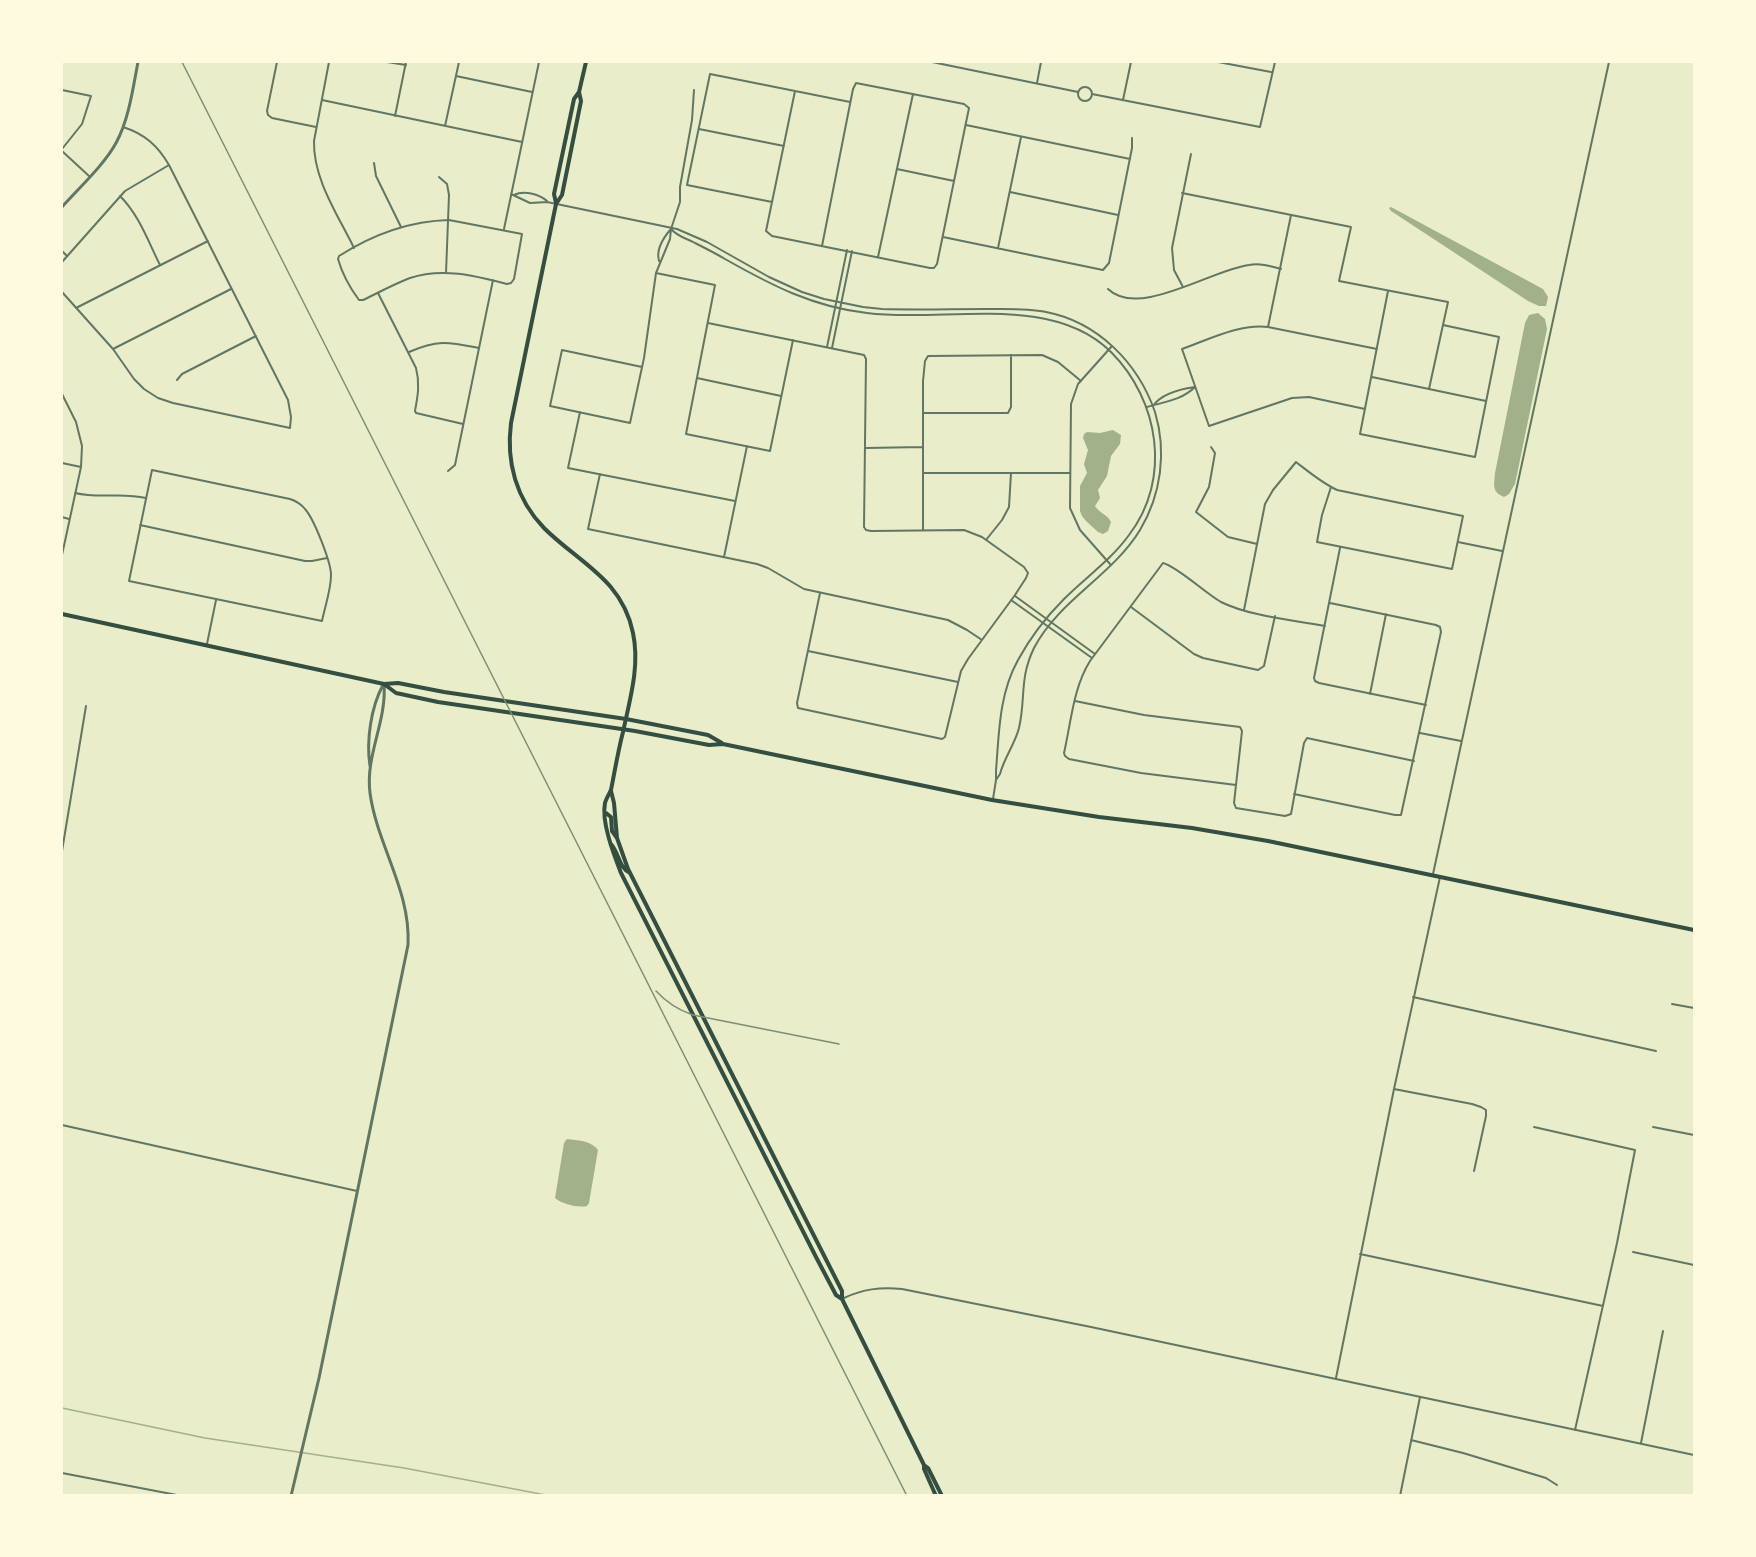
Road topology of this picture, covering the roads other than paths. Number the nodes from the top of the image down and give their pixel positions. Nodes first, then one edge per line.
1 (138, 62) edge
2 (277, 62) edge
3 (329, 62) edge
4 (387, 62) edge
5 (459, 62) edge
6 (539, 62) edge
7 (586, 62) edge
8 (932, 62) edge
9 (1041, 62) edge
10 (1131, 62) edge
11 (1218, 62) edge
12 (1275, 62) edge
13 (1609, 62) edge
14 (406, 63) edge
15 (1272, 72) junction
16 (456, 76) junction
17 (1037, 83) junction
18 (62, 90) edge
19 (694, 90) dead end
20 (795, 91) junction
21 (532, 92) junction
22 (579, 92) junction
23 (1078, 92) junction
24 (913, 94) junction
25 (1092, 94) junction
26 (322, 100) junction
27 (1123, 100) junction
28 (850, 102) junction
29 (395, 116) junction
30 (966, 125) junction
31 (445, 126) junction
32 (123, 127) junction
33 (316, 127) junction
34 (699, 129) junction
35 (1022, 136) junction
36 (1132, 138) dead end
37 (522, 142) junction
38 (784, 146) junction
39 (62, 150) edge
40 (1191, 154) dead end
41 (1130, 159) junction
42 (374, 163) dead end
43 (169, 165) junction
44 (897, 169) junction
45 (88, 176) junction
46 (439, 177) dead end
47 (954, 181) junction
48 (1010, 192) junction
49 (1182, 193) junction
50 (529, 194) junction
51 (512, 195) junction
52 (120, 196) junction
53 (527, 201) junction
54 (547, 201) junction
55 (772, 202) junction
56 (556, 204) junction
57 (62, 207) edge
58 (1118, 215) junction
59 (1291, 215) junction
60 (449, 220) junction
61 (401, 227) junction
62 (671, 229) junction
63 (503, 230) junction
64 (942, 237) junction
65 (208, 241) junction
66 (822, 246) junction
67 (354, 248) junction
68 (998, 248) junction
69 (62, 250) edge
70 (847, 250) junction
71 (852, 251) junction
72 (67, 256) junction
73 (878, 257) junction
74 (62, 262) edge
75 (659, 262) junction
76 (160, 265) junction
77 (1281, 269) junction
78 (446, 273) junction
79 (656, 273) junction
80 (493, 280) junction
81 (1183, 287) junction
82 (231, 289) junction
83 (1108, 289) dead end
84 (1388, 291) junction
85 (62, 292) edge
86 (378, 293) junction
87 (837, 301) junction
88 (842, 302) junction
89 (836, 307) junction
90 (76, 308) junction
91 (841, 309) junction
92 (708, 323) junction
93 (1443, 325) junction
94 (1268, 327) junction
95 (256, 336) junction
96 (793, 340) junction
97 (1112, 345) junction
98 (827, 347) junction
99 (479, 348) junction
100 (832, 348) junction
101 (113, 349) junction
102 (1377, 349) junction
103 (1108, 350) junction
104 (408, 353) junction
105 (1011, 355) junction
106 (642, 367) junction
107 (1371, 377) junction
108 (697, 378) junction
109 (177, 380) dead end
110 (1081, 381) junction
111 (1195, 387) junction
112 (1429, 389) junction
113 (62, 393) edge
114 (1173, 393) junction
115 (781, 396) junction
116 (1175, 399) junction
117 (1486, 401) junction
118 (1152, 406) junction
119 (1147, 407) junction
120 (1365, 409) junction
121 (580, 412) junction
122 (923, 413) junction
123 (463, 424) junction
124 (747, 446) junction
125 (923, 447) junction
126 (1212, 447) dead end
127 (865, 448) junction
128 (62, 463) edge
129 (81, 467) junction
130 (448, 471) dead end
131 (1070, 472) junction
132 (923, 473) junction
133 (1011, 473) junction
134 (600, 474) junction
135 (1331, 487) junction
136 (75, 493) junction
137 (146, 498) junction
138 (735, 501) junction
139 (62, 517) edge
140 (69, 519) junction
141 (141, 525) junction
142 (923, 531) junction
143 (987, 540) junction
144 (1458, 542) junction
145 (1257, 544) junction
146 (1340, 547) junction
147 (1502, 551) junction
148 (62, 555) edge
149 (724, 557) junction
150 (327, 558) junction
151 (1107, 560) junction
152 (1111, 564) junction
153 (820, 593) junction
154 (1015, 595) junction
155 (216, 600) junction
156 (1011, 600) junction
157 (1329, 603) junction
158 (1131, 607) junction
159 (1244, 610) junction
160 (62, 614) edge
161 (1386, 614) junction
162 (1275, 616) junction
163 (1047, 618) junction
164 (1052, 622) junction
165 (1044, 623) junction
166 (1325, 626) junction
167 (1049, 627) junction
168 (982, 640) junction
169 (207, 645) junction
170 (807, 651) junction
171 (1095, 654) junction
172 (1092, 658) junction
173 (958, 682) junction
174 (384, 684) junction
175 (1370, 694) junction
176 (1075, 701) junction
177 (1426, 705) junction
178 (87, 706) dead end
179 (626, 719) junction
180 (623, 729) junction
181 (1420, 733) junction
182 (1461, 741) junction
183 (723, 744) junction
184 (1414, 761) junction
185 (370, 767) junction
186 (996, 780) junction
187 (1236, 785) junction
188 (610, 790) junction
189 (1294, 794) junction
190 (992, 800) junction
191 (605, 813) junction
192 (618, 838) junction
193 (610, 844) junction
194 (62, 851) edge
195 (630, 873) junction
196 (1433, 876) junction
197 (1440, 877) junction
198 (1695, 930) edge
199 (1413, 997) junction
200 (1672, 1004) dead end
201 (1695, 1008) edge
202 (1656, 1051) dead end
203 (1394, 1089) junction
204 (62, 1125) edge
205 (1534, 1127) dead end
206 (1653, 1127) dead end
207 (1695, 1135) edge
208 (1474, 1171) dead end
209 (357, 1191) junction
210 (1633, 1252) dead end
211 (1360, 1254) junction
212 (1695, 1265) edge
213 (842, 1299) junction
214 (1603, 1306) junction
215 (1663, 1331) dead end
216 (1336, 1378) junction
217 (1420, 1397) junction
218 (1575, 1431) junction
219 (1411, 1440) junction
220 (1641, 1443) junction
221 (1695, 1455) edge
222 (924, 1465) junction
223 (62, 1473) edge
224 (1557, 1485) dead end
225 (182, 1496) edge
226 (291, 1496) edge
227 (936, 1496) edge
228 (942, 1496) edge
229 (1400, 1496) edge

1 - 32 street
2 - 33 street
3 - 26 street
4 - 14 street
5 - 16 street
6 - 21 street
7 - 22 main road
8 - 17 street
9 - 17 street
10 - 27 street
11 - 15 street
12 - 15 street
13 - 147 street
14 - 29 street
15 - 27 street
16 - 21 street
16 - 31 street
17 - 23 street
18 - 39 street
19 - 62 street
20 - 28 street
20 - 34 street
20 - 38 street
21 - 37 street
22 - 56 main road
22 - 56 main road
23 - 25 street
23 - 25 street
24 - 28 street
24 - 30 street
24 - 44 street
25 - 27 street
26 - 29 street
26 - 33 street
28 - 66 street
29 - 31 street
30 - 35 street
30 - 47 street
31 - 37 street
32 - 43 street
32 - 45 street
33 - 67 street
34 - 38 street
34 - 55 street
35 - 41 street
35 - 48 street
36 - 41 street
37 - 51 street
38 - 55 street
39 - 45 street
40 - 49 street
41 - 58 street
42 - 61 street
43 - 52 street
43 - 65 street
44 - 47 street
44 - 73 street
45 - 57 street
46 - 60 street
47 - 64 street
48 - 58 street
48 - 68 street
49 - 59 street
49 - 81 street
50 - 51 street
50 - 53 street
50 - 54 street
51 - 53 street
51 - 63 street
52 - 72 street
52 - 76 street
53 - 54 street
54 - 56 street
55 - 66 street
56 - 62 street
56 - 179 main road
58 - 68 street
59 - 77 street
59 - 84 street
60 - 61 street
60 - 63 street
60 - 78 street
61 - 67 street
62 - 75 street
62 - 75 street
62 - 87 street
62 - 89 street
63 - 80 street
64 - 68 street
64 - 73 street
65 - 76 street
65 - 82 street
66 - 70 street
67 - 86 street
69 - 72 street
70 - 71 street
70 - 87 street
71 - 73 street
71 - 88 street
72 - 74 street
75 - 79 street
76 - 90 street
77 - 81 street
77 - 94 street
78 - 80 street
78 - 86 street
79 - 92 street
79 - 106 street
80 - 99 street
81 - 83 street
82 - 95 street
82 - 101 street
84 - 93 street
84 - 102 street
85 - 90 street
86 - 104 street
87 - 88 street
87 - 89 street
88 - 91 street
88 - 97 street
89 - 91 street
89 - 98 street
90 - 101 street
91 - 100 street
91 - 103 street
92 - 96 street
92 - 108 street
93 - 112 street
93 - 117 street
94 - 102 street
94 - 111 street
95 - 101 street
95 - 109 street
96 - 98 street
96 - 115 street
97 - 103 street
97 - 118 street
98 - 100 street
99 - 104 street
99 - 123 street
100 - 127 street
102 - 107 street
103 - 110 street
103 - 119 street
104 - 123 street
105 - 110 street
105 - 122 street
105 - 122 street
106 - 121 street
106 - 121 street
107 - 112 street
107 - 120 street
108 - 115 street
108 - 124 street
110 - 131 street
111 - 114 street
111 - 116 street
111 - 120 street
112 - 117 street
113 - 129 street
114 - 116 street
114 - 118 street
115 - 124 street
116 - 118 street
117 - 120 street
118 - 119 street
118 - 152 street
119 - 151 street
121 - 134 street
122 - 125 street
123 - 130 street
124 - 138 street
125 - 127 street
125 - 132 street
126 - 145 street
127 - 142 street
128 - 129 street
129 - 136 street
131 - 133 street
131 - 151 street
132 - 133 street
132 - 142 street
133 - 143 street
134 - 138 street
134 - 149 street
135 - 144 street
135 - 145 street
135 - 146 street
136 - 137 street
136 - 140 street
137 - 141 street
137 - 150 street
138 - 149 street
139 - 140 street
140 - 148 street
141 - 150 street
141 - 155 street
142 - 143 street
143 - 154 street
144 - 146 street
144 - 147 street
145 - 159 street
146 - 157 street
147 - 182 street
149 - 153 street
150 - 155 street
151 - 152 street
151 - 163 street
152 - 164 street
153 - 168 street
153 - 170 street
154 - 156 street
154 - 163 street
155 - 169 street
156 - 165 street
156 - 168 street
157 - 161 street
157 - 166 street
158 - 159 street
158 - 162 street
158 - 171 street
159 - 162 street
160 - 169 main road
161 - 175 street
161 - 177 street
162 - 166 street
163 - 164 street
163 - 165 street
164 - 167 street
164 - 171 street
165 - 167 street
165 - 186 street
166 - 175 street
167 - 172 street
167 - 186 street
168 - 173 street
169 - 174 main road
170 - 173 street
170 - 173 street
171 - 172 street
172 - 176 street
174 - 179 main road
174 - 180 main road
174 - 185 street
174 - 185 street
175 - 177 street
176 - 187 street
176 - 187 street
177 - 181 street
178 - 194 street
179 - 180 main road
179 - 183 main road
180 - 183 main road
180 - 188 main road
181 - 182 street
181 - 184 street
182 - 196 street
183 - 190 main road
184 - 189 street
184 - 189 street
185 - 209 street
186 - 190 street
187 - 189 street
188 - 191 main road
188 - 192 main road
190 - 196 main road
191 - 192 main road
191 - 193 main road
192 - 195 main road
193 - 195 main road
193 - 213 main road
195 - 213 main road
196 - 197 main road
197 - 198 main road
197 - 199 street
199 - 202 street
199 - 203 street
200 - 201 street
203 - 208 street
203 - 211 street
204 - 209 street
205 - 214 street
206 - 207 street
209 - 226 street
210 - 212 street
211 - 214 street
211 - 216 street
213 - 216 street
213 - 222 main road
214 - 218 street
215 - 220 street
216 - 217 street
217 - 218 street
217 - 219 street
218 - 220 street
219 - 224 street
219 - 229 street
220 - 221 street
222 - 227 main road
222 - 228 main road
223 - 225 street

